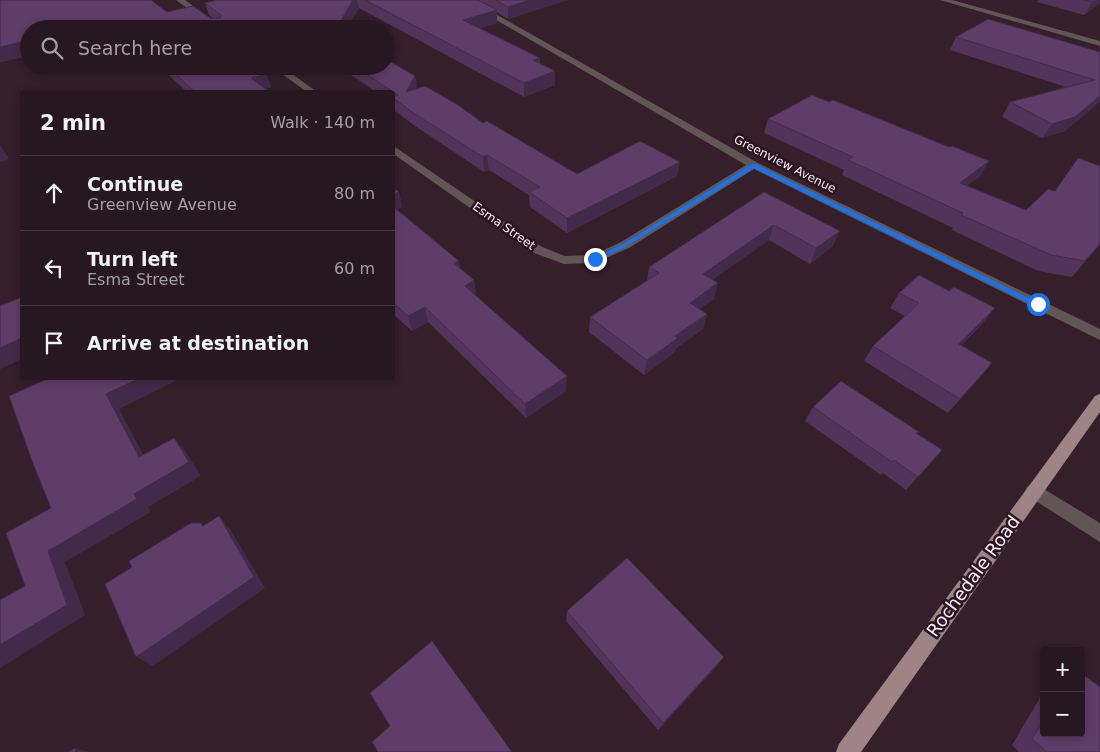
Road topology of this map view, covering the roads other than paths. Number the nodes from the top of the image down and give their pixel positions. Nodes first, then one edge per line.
1 (180, 0) edge
2 (466, 0) edge
3 (944, 0) edge
4 (208, 20) edge
5 (1100, 44) edge
6 (288, 75) edge
7 (309, 90) edge
8 (395, 150) edge
9 (754, 166) junction
10 (1100, 335) edge
11 (1100, 400) edge
12 (1034, 491) junction
13 (1100, 533) edge
14 (847, 752) edge

1 - 4 street
2 - 9 street, Greenview Avenue
3 - 5 street
6 - 7 street
8 - 9 street, Esma Street
9 - 10 street, Greenview Avenue
11 - 12 main road, Rochedale Road
12 - 13 street
12 - 14 main road, Rochedale Road

